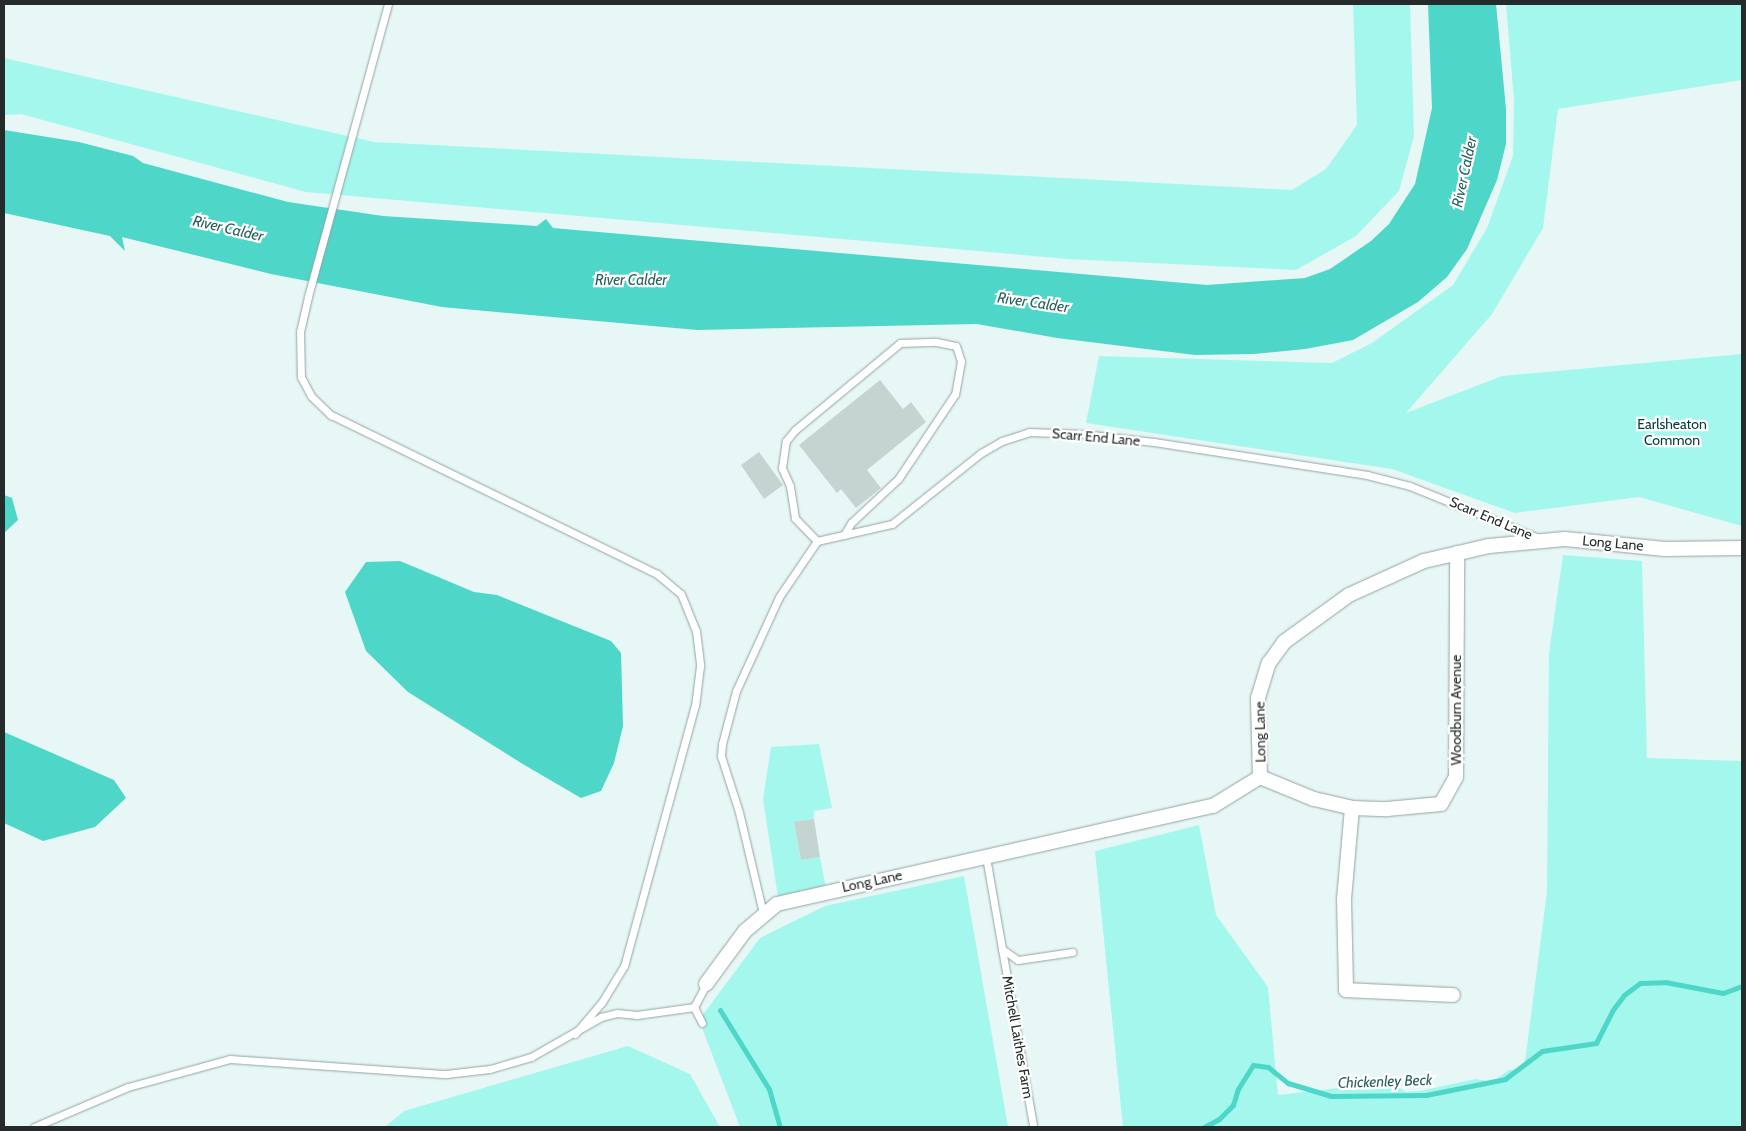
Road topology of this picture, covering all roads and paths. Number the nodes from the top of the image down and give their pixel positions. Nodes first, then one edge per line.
1 (388, 4) edge
2 (844, 535) junction
3 (1544, 540) junction
4 (817, 541) junction
5 (1742, 548) edge
6 (1457, 553) junction
7 (1260, 777) junction
8 (1352, 808) junction
9 (986, 857) junction
10 (763, 913) junction
11 (1002, 950) junction
12 (1072, 952) dead end
13 (706, 984) joint
14 (1453, 995) dead end
15 (694, 1007) junction
16 (702, 1023) dead end
17 (575, 1034) junction
18 (1033, 1124) dead end
19 (34, 1127) edge

1 - 17 lane
2 - 3 lane, Scarr End Lane
2 - 4 lane, Scarr End Lane
2 - 4 lane
3 - 5 street, Long Lane
3 - 6 street, Long Lane
4 - 10 lane
6 - 7 street, Long Lane
6 - 8 street, Woodburn Avenue
7 - 8 street, Woodburn Avenue
7 - 9 street, Long Lane
8 - 14 street
9 - 10 street, Long Lane
9 - 11 lane, Mitchell Laithes Farm
10 - 13 street, Long Lane
11 - 12 lane, Mitchell Laithes Farm
11 - 18 lane, Mitchell Laithes Farm
13 - 15 lane, Long Lane
15 - 16 lane
15 - 17 lane
17 - 19 lane

